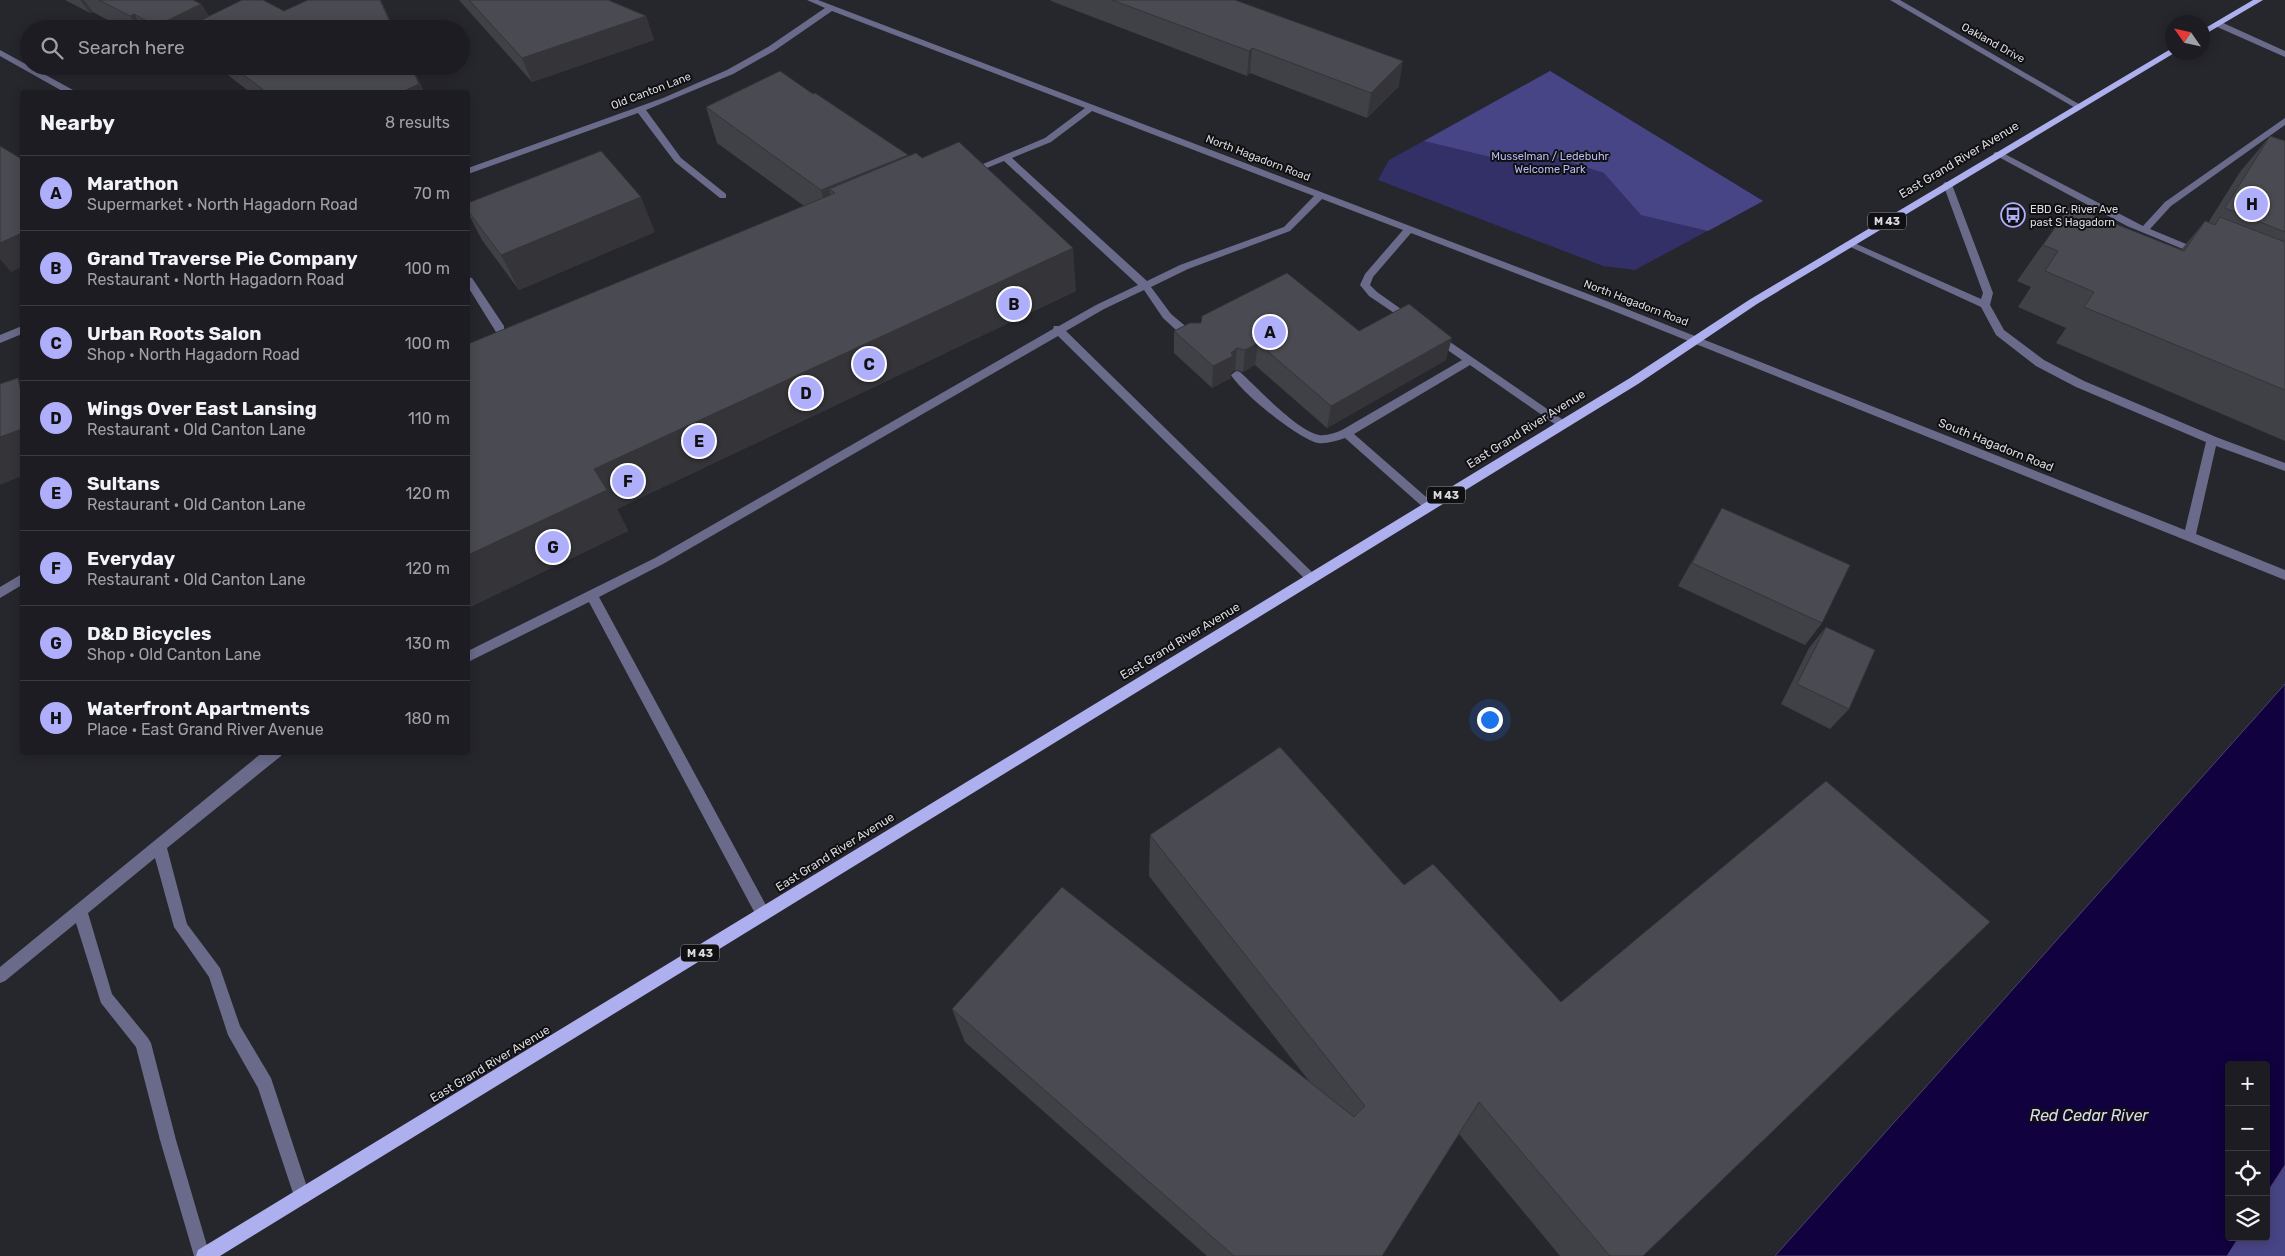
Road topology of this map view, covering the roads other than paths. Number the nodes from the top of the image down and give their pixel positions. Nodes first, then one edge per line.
1 (811, 0) edge
2 (1894, 0) edge
3 (2259, 0) edge
4 (831, 8) junction
5 (2218, 24) junction
6 (2210, 29) edge
7 (0, 52) edge
8 (2285, 54) edge
9 (2165, 56) edge
10 (20, 63) edge
11 (40, 75) edge
12 (66, 90) edge
13 (2080, 106) junction
14 (1092, 107) junction
15 (640, 109) junction
16 (2285, 122) edge
17 (1998, 154) junction
18 (1005, 158) junction
19 (470, 170) edge
20 (959, 176) edge
21 (1948, 184) junction
22 (1320, 195) junction
23 (723, 196) dead end
24 (1409, 229) junction
25 (2144, 230) junction
26 (1849, 244) junction
27 (2206, 255) edge
28 (470, 283) edge
29 (1145, 285) junction
30 (1985, 305) junction
31 (500, 329) edge
32 (1058, 329) junction
33 (20, 331) edge
34 (0, 339) edge
35 (1696, 340) junction
36 (1196, 341) edge
37 (1470, 360) junction
38 (1236, 375) dead end
39 (1563, 424) junction
40 (1346, 433) junction
41 (2212, 440) junction
42 (2285, 468) edge
43 (1429, 506) junction
44 (2189, 537) junction
45 (2285, 575) edge
46 (1311, 578) junction
47 (20, 580) edge
48 (0, 593) edge
49 (592, 595) junction
50 (470, 656) edge
51 (271, 755) edge
52 (159, 846) junction
53 (80, 912) junction
54 (763, 914) junction
55 (0, 976) edge
56 (302, 1196) junction
57 (203, 1256) edge

1 - 4 street, North Hagadorn Road
2 - 13 street, Oakland Drive
3 - 5 main road
4 - 14 street, North Hagadorn Road
4 - 15 street, Old Canton Lane
5 - 6 main road
5 - 8 street
7 - 10 street
9 - 13 main road, East Grand River Avenue / M 43
11 - 12 street
13 - 17 main road, East Grand River Avenue / M 43
14 - 18 street
14 - 22 street, North Hagadorn Road
15 - 19 street, Old Canton Lane
15 - 23 street
16 - 25 street
17 - 21 main road, East Grand River Avenue / M 43
17 - 25 street
18 - 20 street
18 - 29 street
21 - 26 main road, East Grand River Avenue / M 43
21 - 30 street
22 - 24 street, North Hagadorn Road
22 - 29 street
24 - 35 street, North Hagadorn Road
24 - 37 street
25 - 27 street
26 - 30 street
26 - 35 main road, East Grand River Avenue / M 43
28 - 31 street
29 - 32 street
29 - 36 street
30 - 41 street
32 - 46 street
32 - 49 street
33 - 34 street
35 - 39 main road, East Grand River Avenue / M 43
35 - 44 street, South Hagadorn Road
37 - 39 street
37 - 40 street
38 - 40 street
39 - 43 main road, East Grand River Avenue / M 43
40 - 43 street
41 - 42 street
41 - 44 street
43 - 46 main road, East Grand River Avenue / M 43
44 - 45 street, South Hagadorn Road
46 - 54 main road, East Grand River Avenue / M 43
47 - 48 street
49 - 50 street
49 - 54 street
51 - 52 street
52 - 53 street
52 - 56 street
53 - 55 street
53 - 57 street
54 - 56 main road, East Grand River Avenue / M 43
56 - 57 main road, East Grand River Avenue / M 43

